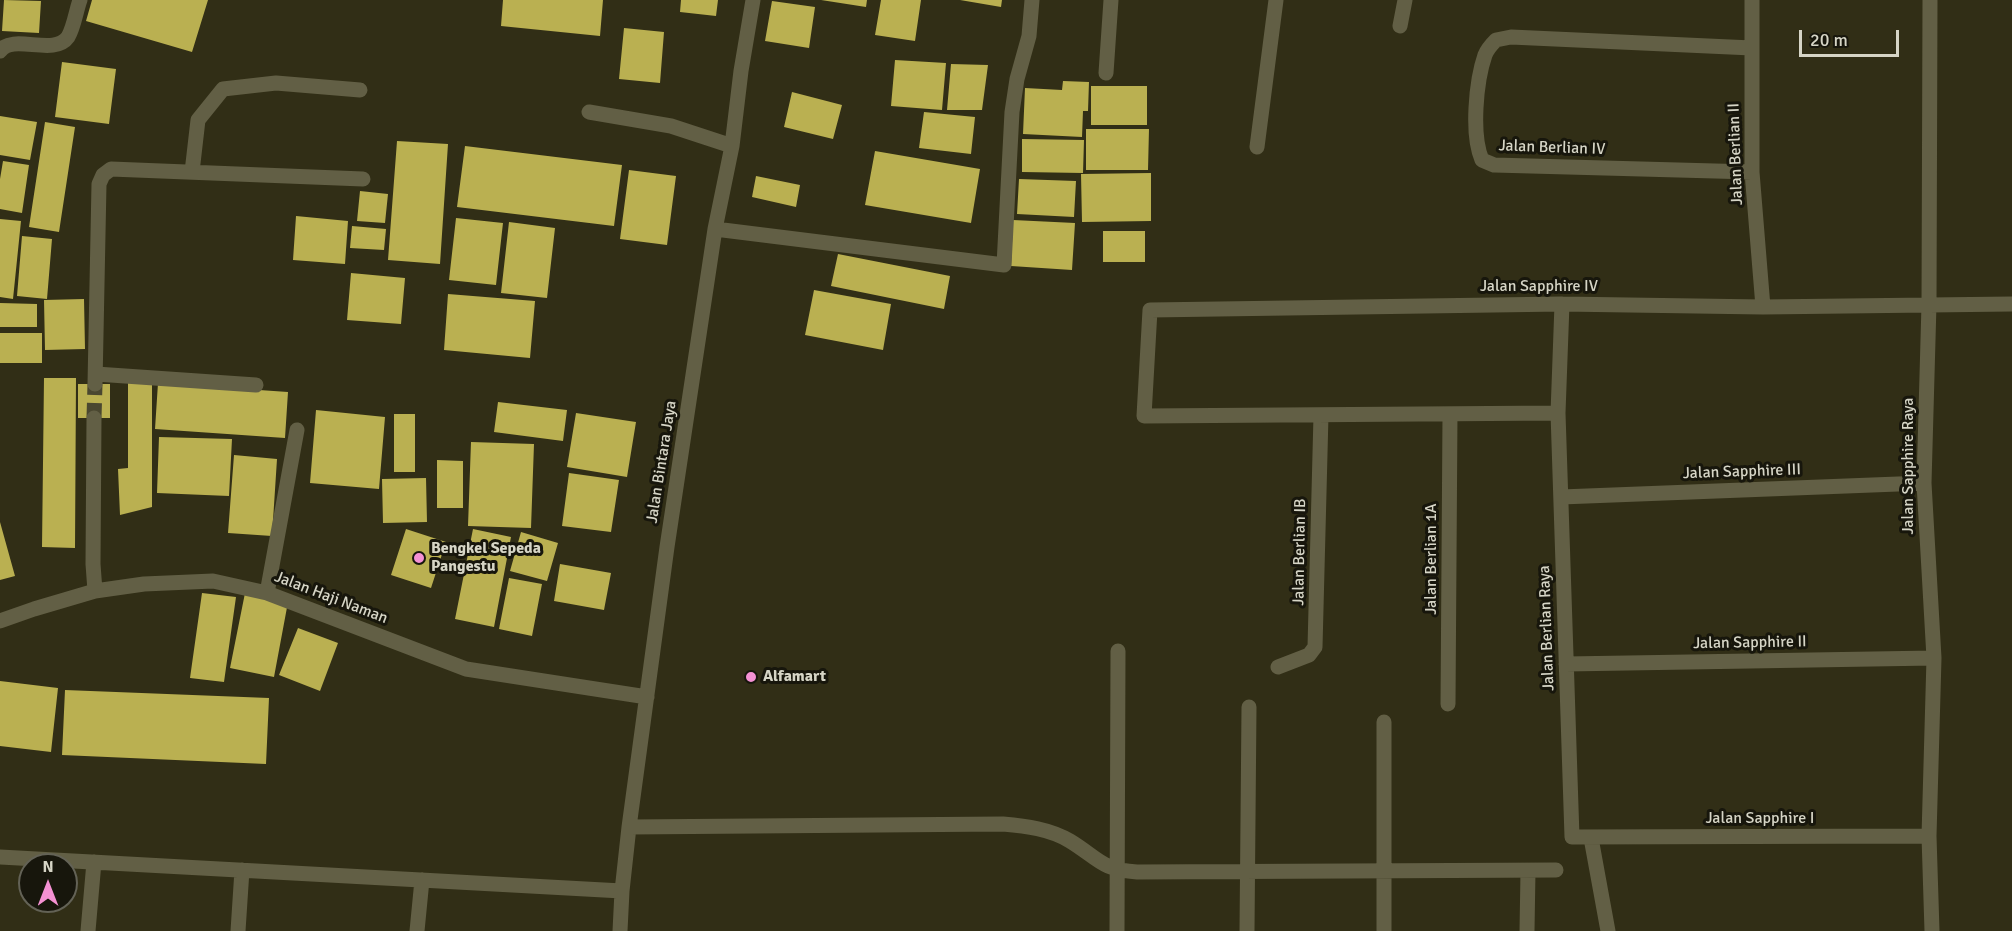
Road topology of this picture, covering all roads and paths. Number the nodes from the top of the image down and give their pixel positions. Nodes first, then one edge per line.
1 (80, 0) edge
2 (753, 0) edge
3 (1032, 0) edge
4 (1111, 0) edge
5 (1276, 0) edge
6 (1405, 0) edge
7 (1752, 0) edge
8 (1930, 0) edge
9 (1400, 26) dead end
10 (1752, 48) junction
11 (0, 51) edge
12 (1106, 73) dead end
13 (360, 90) dead end
14 (589, 112) dead end
15 (732, 146) junction
16 (1257, 147) dead end
17 (192, 172) junction
18 (1752, 172) junction
19 (363, 179) dead end
20 (715, 229) junction
21 (1563, 304) junction
22 (1929, 304) junction
23 (2012, 304) edge
24 (1763, 307) junction
25 (256, 385) dead end
26 (1558, 413) junction
27 (1450, 414) junction
28 (1321, 415) junction
29 (94, 418) tunnel mouth
30 (297, 430) dead end
31 (1924, 483) junction
32 (1561, 497) junction
33 (95, 591) junction
34 (267, 593) junction
35 (0, 621) edge
36 (1119, 651) dead end
37 (1934, 658) junction
38 (1566, 664) junction
39 (1278, 667) dead end
40 (647, 697) junction
41 (1448, 704) dead end
42 (1249, 707) dead end
43 (1384, 722) dead end
44 (629, 827) junction
45 (1929, 836) junction
46 (1591, 838) junction
47 (0, 857) edge
48 (94, 862) junction
49 (242, 870) junction
50 (1383, 870) junction
51 (1556, 870) dead end
52 (1119, 871) junction
53 (1528, 871) junction
54 (1246, 872) junction
55 (422, 880) junction
56 (622, 891) junction
57 (88, 931) edge
58 (238, 931) edge
59 (417, 931) edge
60 (621, 931) edge
61 (1117, 931) edge
62 (1247, 931) edge
63 (1384, 931) edge
64 (1527, 931) edge
65 (1608, 931) edge
66 (1932, 931) edge

1 - 11 street
2 - 15 street, Jalan Bintara Jaya
3 - 20 street
4 - 12 street
5 - 16 street
6 - 9 street
7 - 10 street, Jalan Berlian II
8 - 22 street, Jalan Sapphire Raya
10 - 18 street, Jalan Berlian II
10 - 18 street, Jalan Berlian IV
13 - 17 street
14 - 15 street
15 - 20 street, Jalan Bintara Jaya
17 - 19 street
17 - 25 street
18 - 24 street, Jalan Berlian II
20 - 40 street, Jalan Bintara Jaya
21 - 24 street, Jalan Sapphire IV
21 - 26 street, Jalan Berlian Raya
21 - 28 street, Jalan Sapphire IV
22 - 23 street, Jalan Sapphire IV
22 - 24 street, Jalan Sapphire IV
22 - 31 street, Jalan Sapphire Raya
26 - 27 street
26 - 32 street, Jalan Berlian Raya
27 - 28 street
27 - 41 street, Jalan Berlian 1A
28 - 39 street, Jalan Berlian IB
29 - 33 street
30 - 34 street
31 - 32 street, Jalan Sapphire III
31 - 37 street, Jalan Sapphire Raya
32 - 38 street, Jalan Berlian Raya
33 - 34 street, Jalan Haji Naman
33 - 35 street, Jalan Haji Naman
34 - 40 street, Jalan Haji Naman
36 - 52 street
37 - 38 street, Jalan Sapphire II
37 - 45 street, Jalan Sapphire Raya
38 - 46 street, Jalan Berlian Raya
40 - 44 street, Jalan Bintara Jaya
42 - 54 street
43 - 50 street
44 - 52 street
44 - 56 street, Jalan Bintara Jaya
45 - 46 street, Jalan Sapphire I
45 - 66 street, Jalan Sapphire Raya
46 - 65 street
47 - 48 street
48 - 49 street
48 - 57 street
49 - 55 street
49 - 58 street
50 - 53 street
50 - 54 street
50 - 63 street
51 - 53 street
52 - 54 street
52 - 61 street
53 - 64 street
54 - 62 street
55 - 56 street
55 - 59 street
56 - 60 street, Jalan Bintara Jaya

